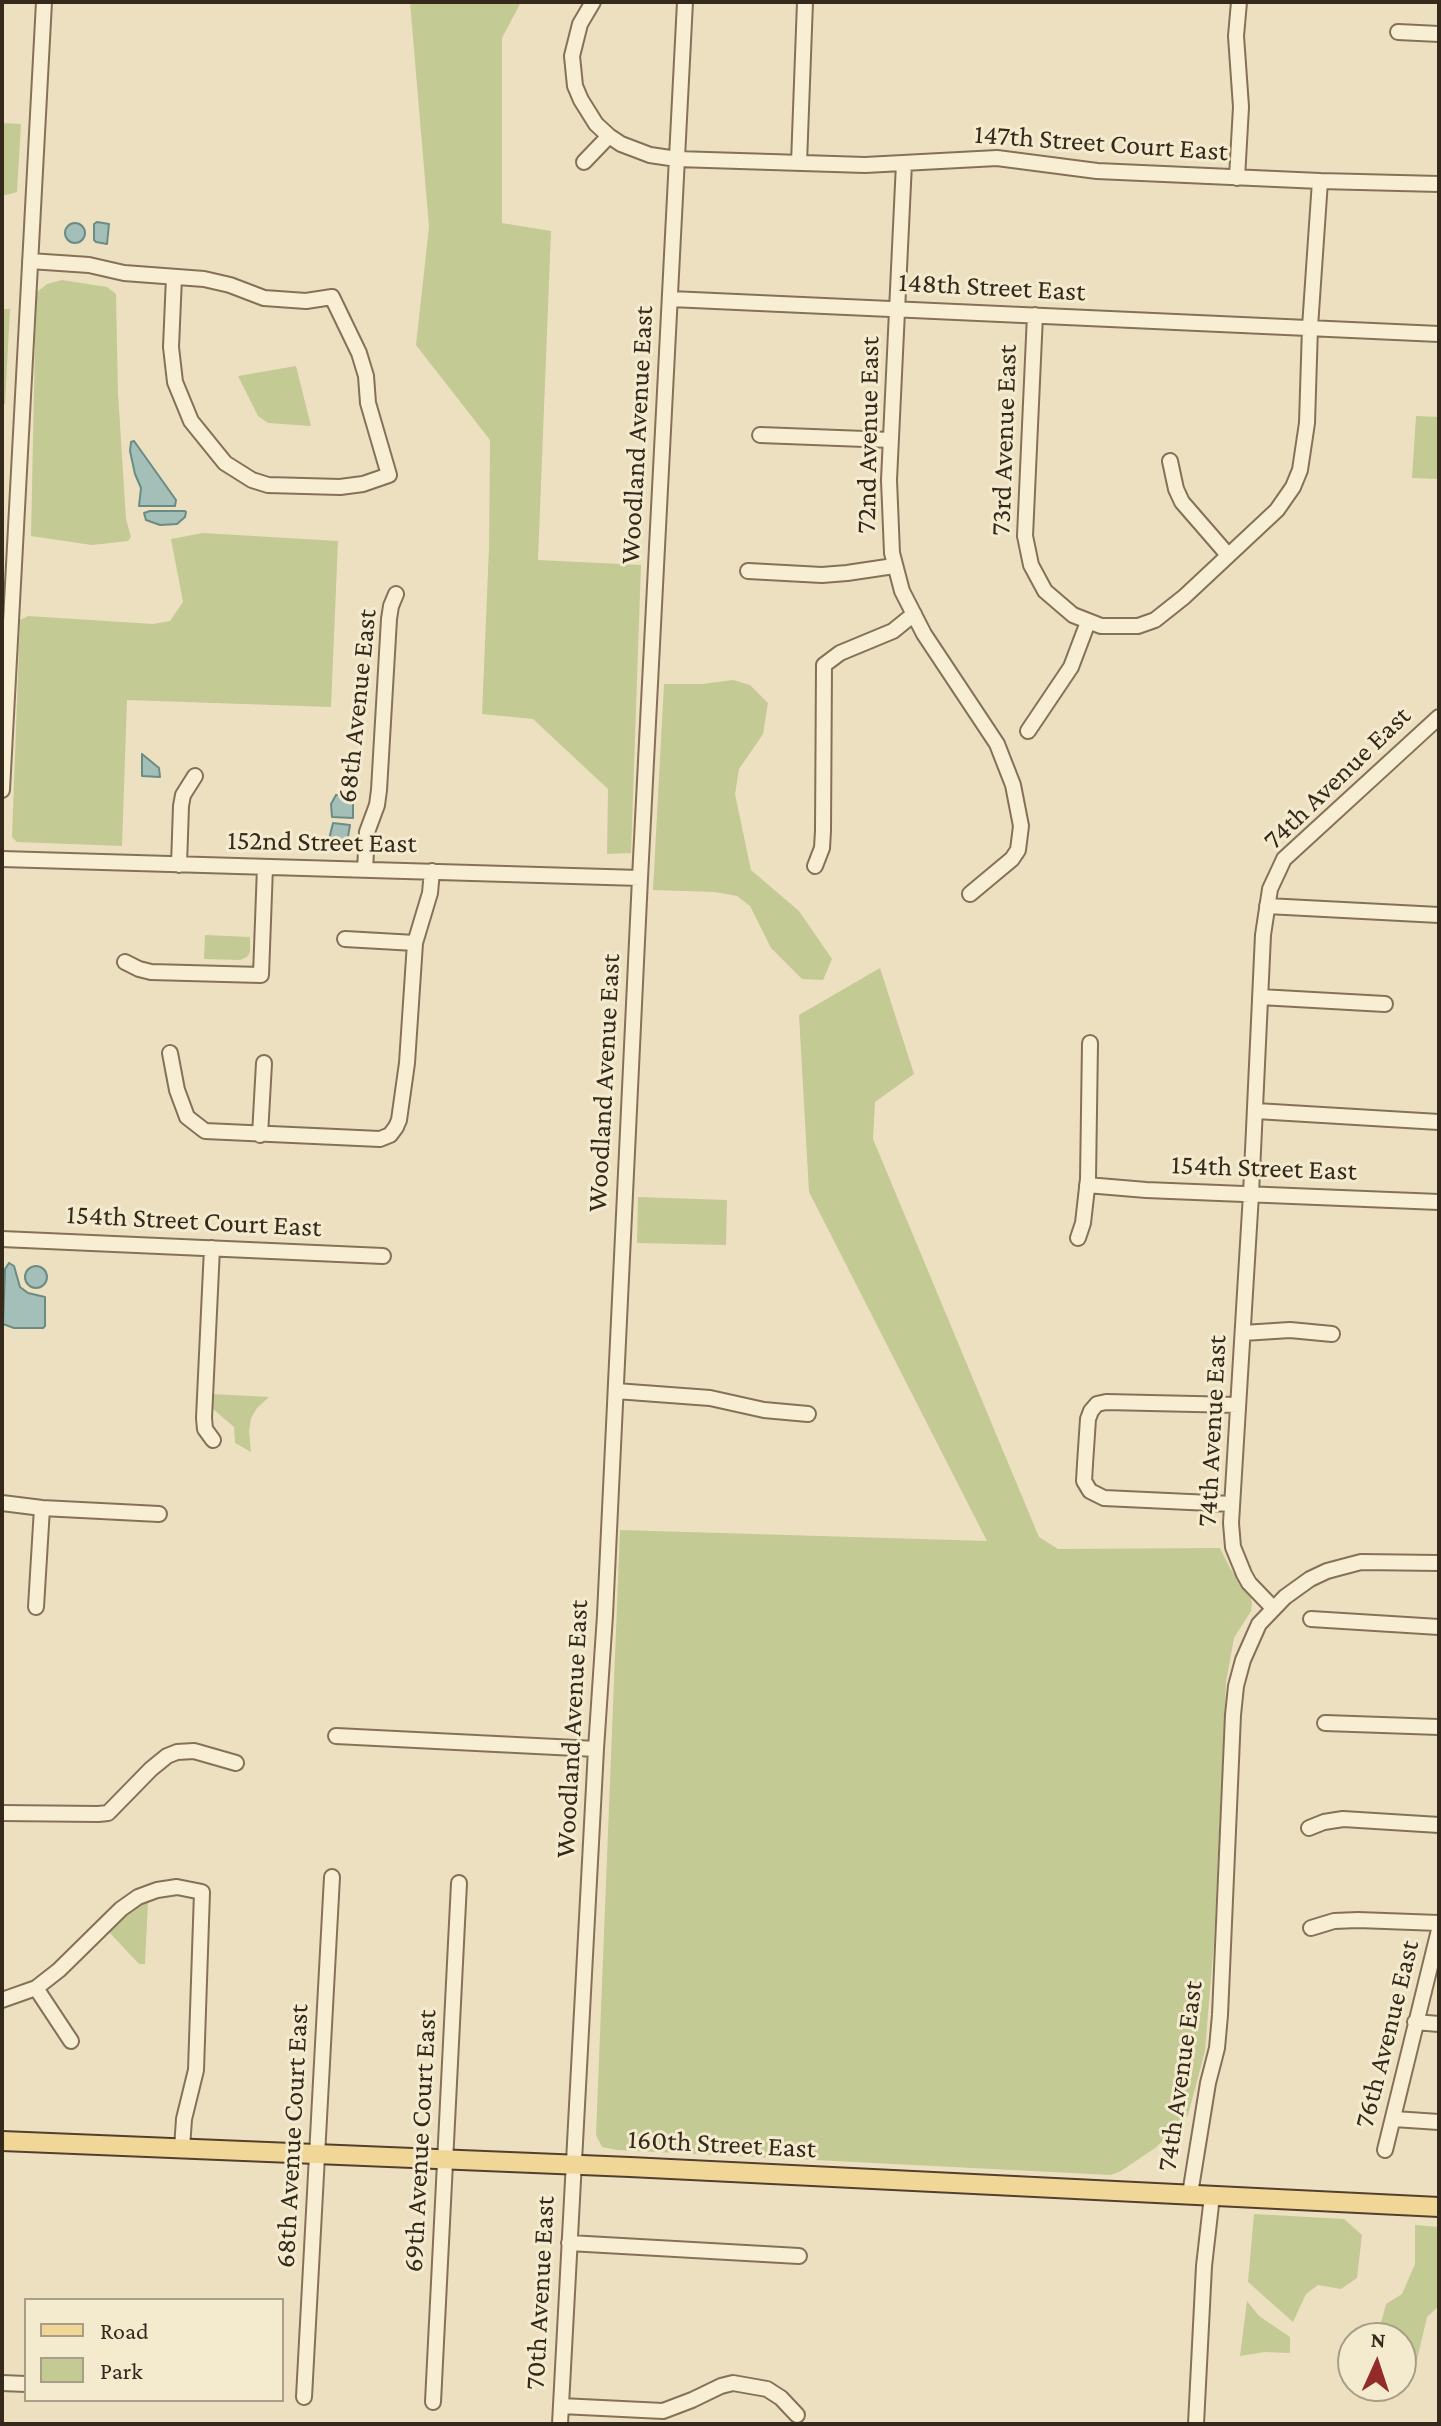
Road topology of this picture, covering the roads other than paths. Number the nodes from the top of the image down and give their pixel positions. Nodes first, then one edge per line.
1 (44, 2) edge
2 (593, 2) edge
3 (685, 2) edge
4 (805, 2) edge
5 (1239, 2) edge
6 (1398, 32) dead end
7 (1439, 34) edge
8 (609, 136) junction
9 (677, 159) junction
10 (584, 162) dead end
11 (799, 163) junction
12 (904, 163) junction
13 (1237, 178) junction
14 (1320, 181) junction
15 (1439, 184) edge
16 (30, 261) junction
17 (174, 277) junction
18 (671, 299) junction
19 (898, 308) junction
20 (1035, 315) junction
21 (1310, 331) junction
22 (1439, 334) edge
23 (760, 435) dead end
24 (891, 440) junction
25 (1170, 461) dead end
26 (1228, 555) junction
27 (894, 566) junction
28 (748, 571) dead end
29 (396, 594) dead end
30 (911, 616) junction
31 (1094, 624) junction
32 (1439, 717) edge
33 (1028, 731) dead end
34 (195, 776) dead end
35 (2, 790) edge
36 (2, 859) edge
37 (179, 865) junction
38 (815, 866) dead end
39 (265, 867) junction
40 (365, 870) junction
41 (432, 871) junction
42 (640, 878) junction
43 (970, 894) dead end
44 (1267, 906) junction
45 (1439, 915) edge
46 (345, 939) dead end
47 (415, 943) junction
48 (125, 962) dead end
49 (1260, 997) junction
50 (1385, 1004) dead end
51 (1090, 1043) dead end
52 (170, 1053) dead end
53 (264, 1063) dead end
54 (1256, 1111) junction
55 (1439, 1122) edge
56 (260, 1135) junction
57 (1087, 1185) junction
58 (1251, 1194) junction
59 (1439, 1202) edge
60 (1078, 1238) dead end
61 (2, 1239) edge
62 (212, 1248) junction
63 (383, 1256) dead end
64 (1243, 1333) junction
65 (1332, 1334) dead end
66 (616, 1391) junction
67 (1238, 1405) junction
68 (808, 1414) dead end
69 (213, 1440) dead end
70 (2, 1503) edge
71 (1232, 1504) junction
72 (42, 1508) junction
73 (159, 1514) dead end
74 (1439, 1563) edge
75 (36, 1607) dead end
76 (1273, 1608) junction
77 (1311, 1619) dead end
78 (1439, 1627) edge
79 (1325, 1723) dead end
80 (1439, 1727) edge
81 (336, 1736) dead end
82 (596, 1749) junction
83 (236, 1763) dead end
84 (2, 1813) edge
85 (1439, 1825) edge
86 (1309, 1828) dead end
87 (332, 1877) dead end
88 (459, 1883) dead end
89 (1439, 1923) edge
90 (1311, 1928) dead end
91 (1439, 1930) edge
92 (36, 1988) junction
93 (2, 2000) edge
94 (1415, 2022) junction
95 (1439, 2024) edge
96 (71, 2041) dead end
97 (1394, 2119) junction
98 (1439, 2122) edge
99 (2, 2141) edge
100 (182, 2148) junction
101 (1385, 2150) dead end
102 (317, 2153) junction
103 (446, 2159) junction
104 (573, 2165) junction
105 (1190, 2194) junction
106 (1212, 2196) junction
107 (1439, 2207) edge
108 (569, 2243) junction
109 (799, 2256) dead end
110 (2, 2383) edge
111 (24, 2384) edge
112 (304, 2397) dead end
113 (433, 2402) dead end
114 (561, 2406) junction
115 (797, 2415) dead end
116 (560, 2424) edge
117 (1196, 2424) edge

1 - 16 street
2 - 8 street
3 - 9 street, Woodland Avenue East
4 - 11 street
5 - 13 street
6 - 7 street
8 - 9 street, 147th Street Court East
8 - 10 street
9 - 11 street, 147th Street Court East
9 - 18 street, Woodland Avenue East
11 - 12 street, 147th Street Court East
12 - 13 street, 147th Street Court East
12 - 19 street, 72nd Avenue East
13 - 14 street, 147th Street Court East
14 - 15 street, 147th Street Court East
14 - 21 street
16 - 17 street
16 - 35 street
17 - 17 street
18 - 19 street, 148th Street East
18 - 42 street, Woodland Avenue East
19 - 20 street, 148th Street East
19 - 24 street, 72nd Avenue East
20 - 21 street, 148th Street East
20 - 31 street, 73rd Avenue East
21 - 22 street, 148th Street East
21 - 26 street
23 - 24 street
24 - 27 street, 72nd Avenue East
25 - 26 street
26 - 31 street
27 - 28 street
27 - 30 street, 72nd Avenue East
29 - 40 street, 68th Avenue East
30 - 38 street
30 - 43 street, 72nd Avenue East
31 - 33 street
32 - 44 street, 74th Avenue East
34 - 37 street
36 - 37 street, 152nd Street East
37 - 39 street, 152nd Street East
39 - 40 street, 152nd Street East
39 - 48 street
40 - 41 street, 152nd Street East
41 - 42 street, 152nd Street East
41 - 47 street
42 - 66 street, Woodland Avenue East
44 - 45 street
44 - 49 street, 74th Avenue East
46 - 47 street
47 - 56 street
49 - 50 street
49 - 54 street, 74th Avenue East
51 - 57 street
52 - 56 street
53 - 56 street
54 - 55 street
54 - 58 street, 74th Avenue East
57 - 58 street, 154th Street East
57 - 60 street
58 - 59 street, 154th Street East
58 - 64 street, 74th Avenue East
61 - 62 street, 154th Street Court East
62 - 63 street, 154th Street Court East
62 - 69 street
64 - 65 street
64 - 67 street, 74th Avenue East
66 - 68 street
66 - 82 street, Woodland Avenue East
67 - 71 street, 74th Avenue East
67 - 71 street
70 - 72 street
71 - 76 street, 74th Avenue East
72 - 73 street
72 - 75 street
74 - 76 street
76 - 105 street, 74th Avenue East
77 - 78 street
79 - 80 street
81 - 82 street
82 - 104 street, Woodland Avenue East
83 - 84 street
85 - 86 street
87 - 102 street, 68th Avenue Court East
88 - 103 street, 69th Avenue Court East
89 - 90 street
91 - 94 street, 76th Avenue East
92 - 93 street
92 - 96 street
92 - 100 street
94 - 95 street
94 - 97 street, 76th Avenue East
97 - 98 street
97 - 101 street, 76th Avenue East
99 - 100 main road, 160th Street East
100 - 102 main road, 160th Street East
102 - 103 main road, 160th Street East
102 - 112 street, 68th Avenue Court East
103 - 104 main road, 160th Street East
103 - 113 street, 69th Avenue Court East
104 - 105 main road, 160th Street East
104 - 108 street, 70th Avenue East
105 - 106 main road, 160th Street East
106 - 107 main road, 160th Street East
106 - 117 street, 74th Avenue East
108 - 109 street
108 - 114 street, 70th Avenue East
110 - 111 street
114 - 115 street
114 - 116 street, 70th Avenue East

